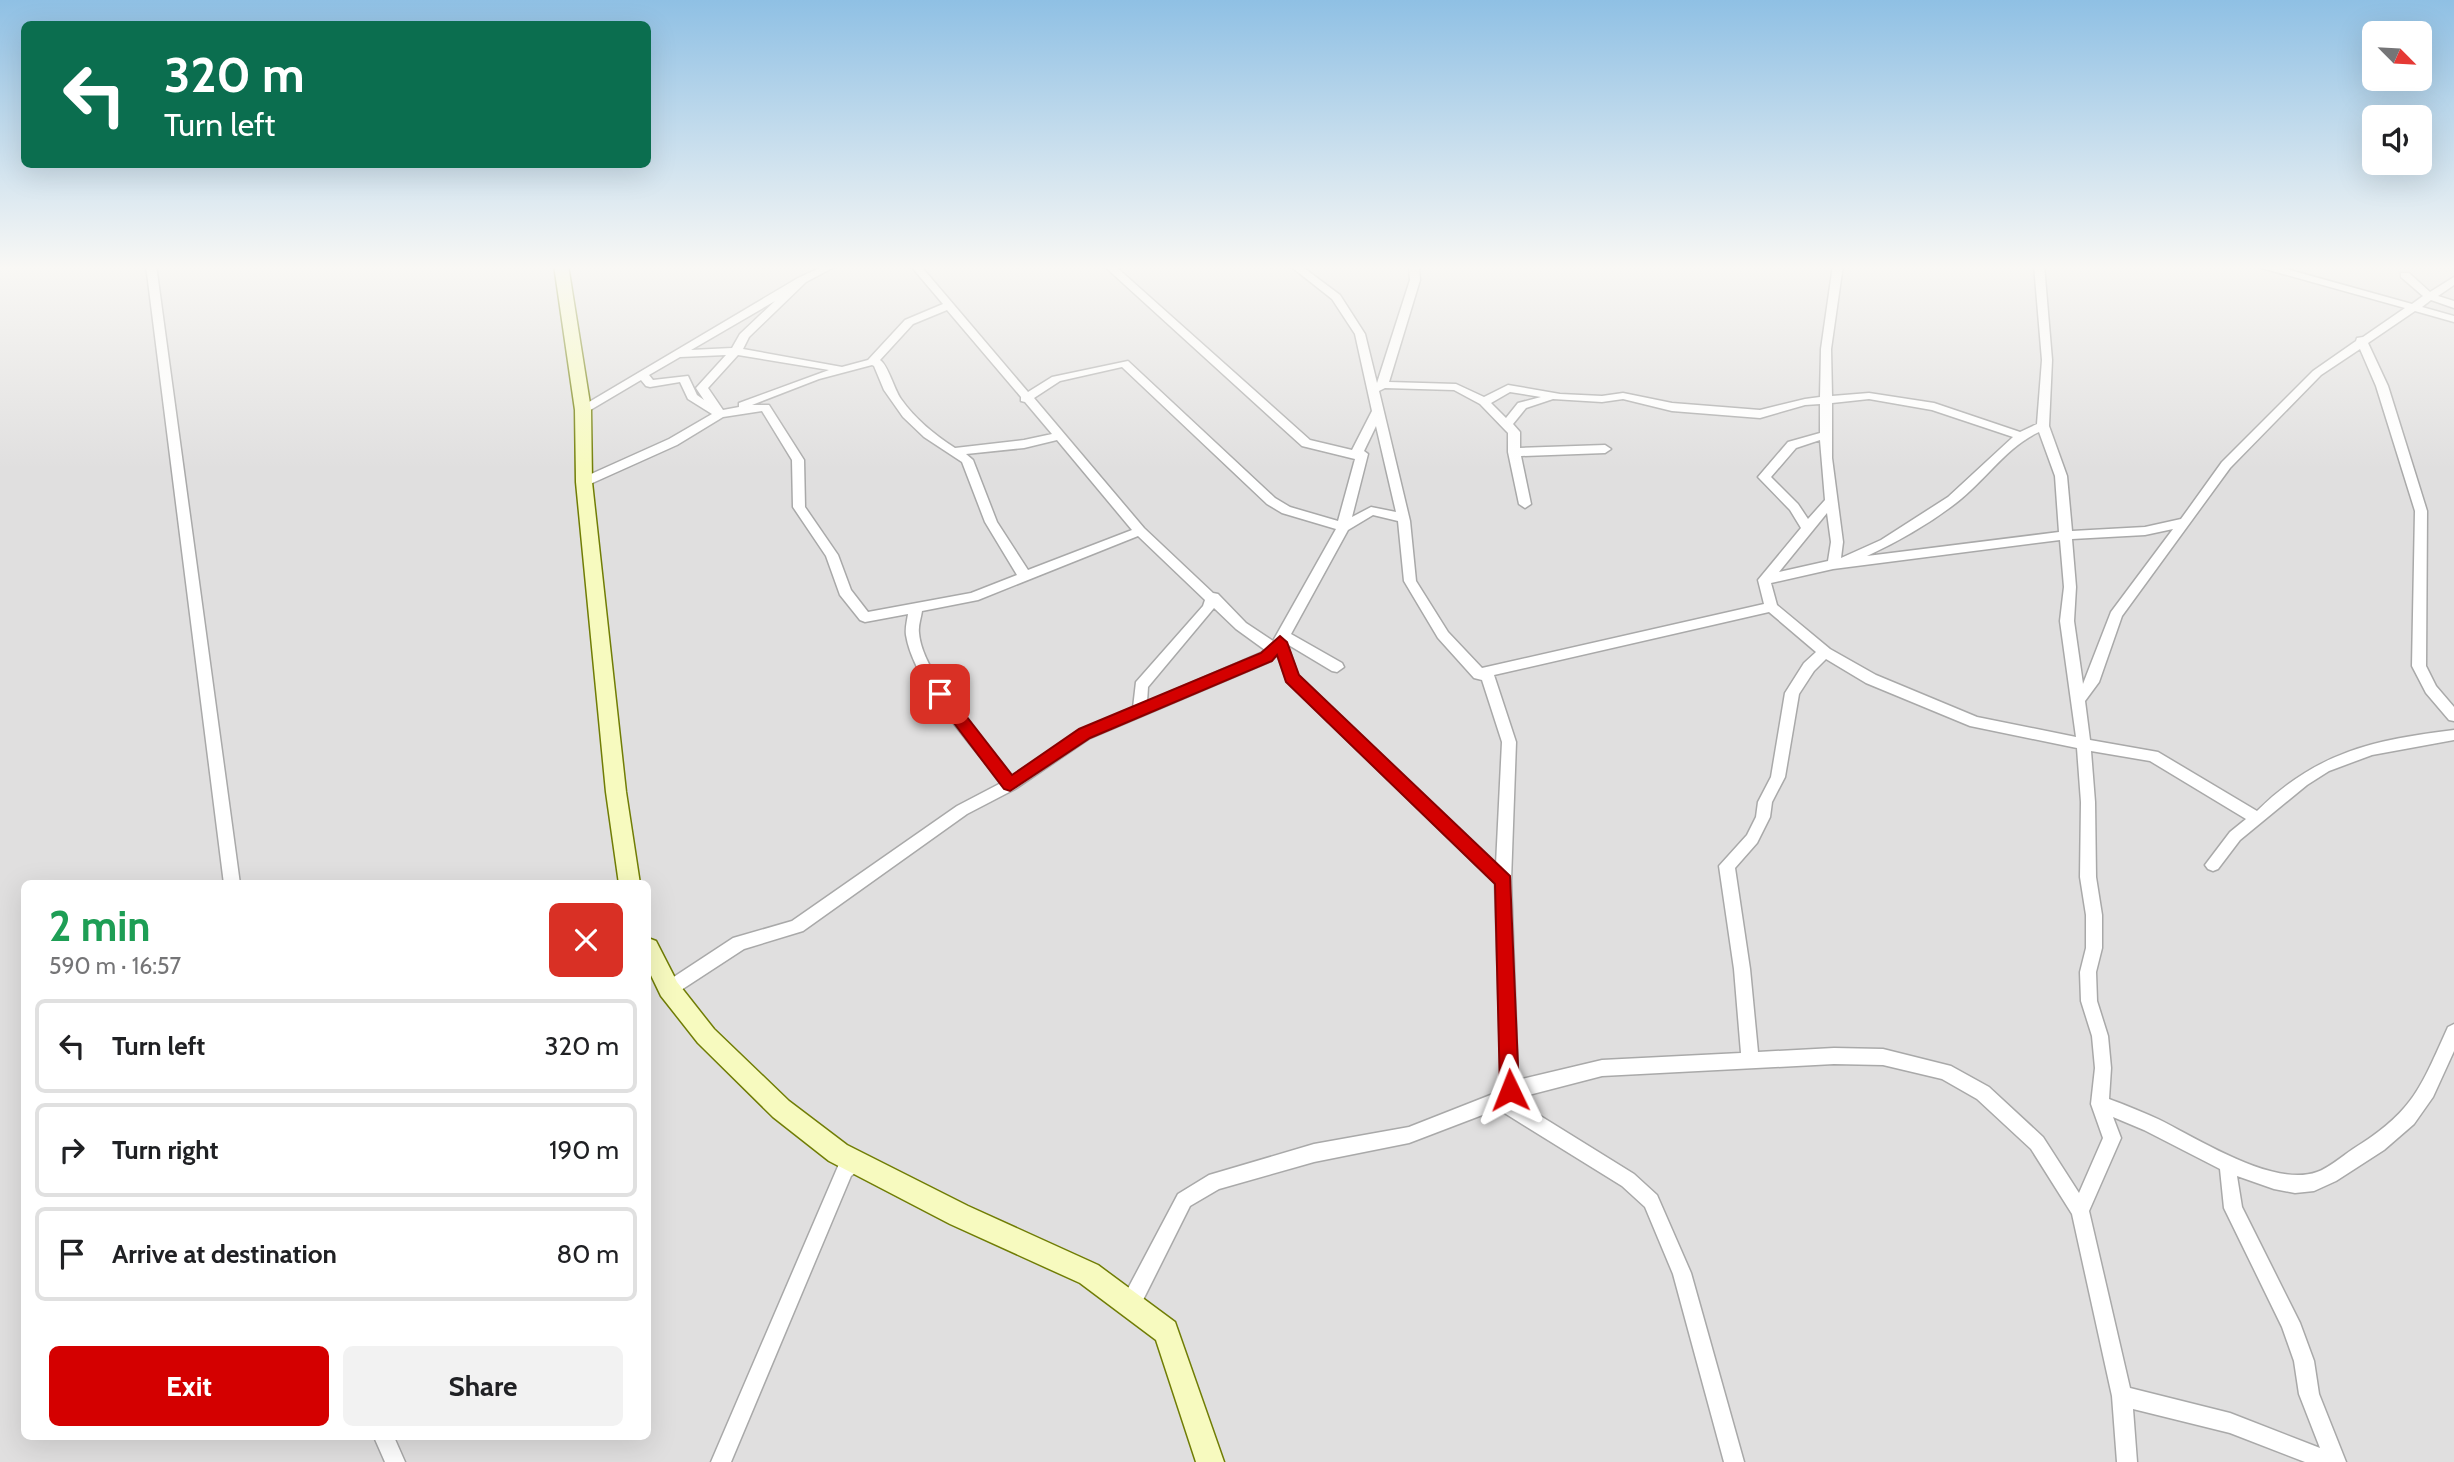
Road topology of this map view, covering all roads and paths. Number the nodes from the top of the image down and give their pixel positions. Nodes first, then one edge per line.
1 (160, 333) edge
2 (571, 333) edge
3 (713, 333) edge
4 (747, 333) edge
5 (899, 333) edge
6 (970, 333) edge
7 (1184, 333) edge
8 (1359, 333) edge
9 (1396, 333) edge
10 (1828, 333) edge
11 (2045, 333) edge
12 (2372, 333) edge
13 (2361, 340) junction
14 (736, 351) junction
15 (679, 354) junction
16 (776, 357) junction
17 (872, 362) junction
18 (842, 368) junction
19 (644, 376) junction
20 (785, 387) junction
21 (1377, 387) junction
22 (1560, 397) junction
23 (1026, 399) junction
24 (1484, 402) junction
25 (1826, 402) junction
26 (765, 407) junction
27 (583, 410) junction
28 (1379, 410) junction
29 (720, 414) junction
30 (1508, 423) junction
31 (2043, 426) junction
32 (1826, 435) junction
33 (1059, 436) junction
34 (2021, 436) junction
35 (1605, 449) dead end
36 (953, 452) junction
37 (1514, 452) junction
38 (1356, 455) junction
39 (584, 482) junction
40 (1831, 501) junction
41 (1525, 504) dead end
42 (1403, 517) junction
43 (2185, 522) junction
44 (1806, 526) junction
45 (1343, 527) junction
46 (1140, 531) junction
47 (2067, 535) junction
48 (1834, 565) junction
49 (1024, 575) junction
50 (1763, 580) junction
51 (1213, 597) junction
52 (916, 606) junction
53 (1771, 607) junction
54 (1279, 643) junction
55 (1825, 652) junction
56 (1337, 667) dead end
57 (1479, 674) junction
58 (2078, 700) junction
59 (1140, 711) junction
60 (2454, 716) edge
61 (2454, 735) edge
62 (2083, 744) junction
63 (1010, 785) junction
64 (2258, 819) junction
65 (2213, 865) dead end
66 (231, 880) edge
67 (629, 880) edge
68 (1503, 881) junction
69 (651, 954) edge
70 (669, 989) junction
71 (2454, 1032) edge
72 (1750, 1062) junction
73 (1504, 1095) junction
74 (2100, 1104) junction
75 (856, 1162) junction
76 (2230, 1165) junction
77 (2080, 1211) junction
78 (1131, 1303) junction
79 (2122, 1396) junction
80 (385, 1440) edge
81 (395, 1462) edge
82 (721, 1462) edge
83 (1210, 1462) edge
84 (1734, 1462) edge
85 (2127, 1462) edge
86 (2333, 1462) edge

1 - 66 street
2 - 27 street
3 - 15 street
4 - 14 street
5 - 17 street
6 - 23 street
7 - 38 street
8 - 21 street
9 - 21 street
10 - 25 street
11 - 31 street
12 - 13 street
13 - 43 street
13 - 60 street
14 - 15 street
14 - 16 street
14 - 29 street
15 - 19 street
16 - 18 street
16 - 20 street
17 - 18 street
17 - 36 street
18 - 20 street
19 - 27 street
19 - 29 street
20 - 26 street
20 - 29 street
21 - 24 street
21 - 28 street
22 - 24 street
22 - 25 street
22 - 30 street
23 - 33 street
23 - 45 street
24 - 30 street
25 - 32 street
25 - 34 street
26 - 29 street
26 - 52 street
27 - 39 street
28 - 38 street
28 - 42 street
29 - 39 street
30 - 37 street
31 - 34 street
31 - 47 street
32 - 40 street
32 - 44 street
33 - 36 street
33 - 46 street
34 - 48 street
35 - 37 street
36 - 49 street
37 - 41 street
38 - 45 street
39 - 67 street
40 - 44 street
40 - 48 street
42 - 45 street
42 - 57 street
43 - 47 street
43 - 58 street
44 - 50 street
45 - 54 street
46 - 49 street
46 - 51 street
47 - 48 street
47 - 58 street
48 - 50 street
49 - 52 street
50 - 53 street
51 - 54 street
51 - 59 street
52 - 63 street
53 - 55 street
53 - 57 street
54 - 56 street
54 - 59 street
54 - 68 street
55 - 62 street
55 - 72 street
57 - 68 street
58 - 62 street
59 - 63 street
61 - 64 street
62 - 64 street
62 - 74 street
63 - 70 street
64 - 65 street
68 - 73 street
69 - 70 street
70 - 75 street
71 - 76 street
72 - 73 street
72 - 77 street
73 - 78 street
73 - 84 street
74 - 76 street
74 - 77 street
75 - 78 street
75 - 82 street
76 - 86 street
77 - 79 street
78 - 83 street
79 - 85 street
79 - 86 street
80 - 81 street

